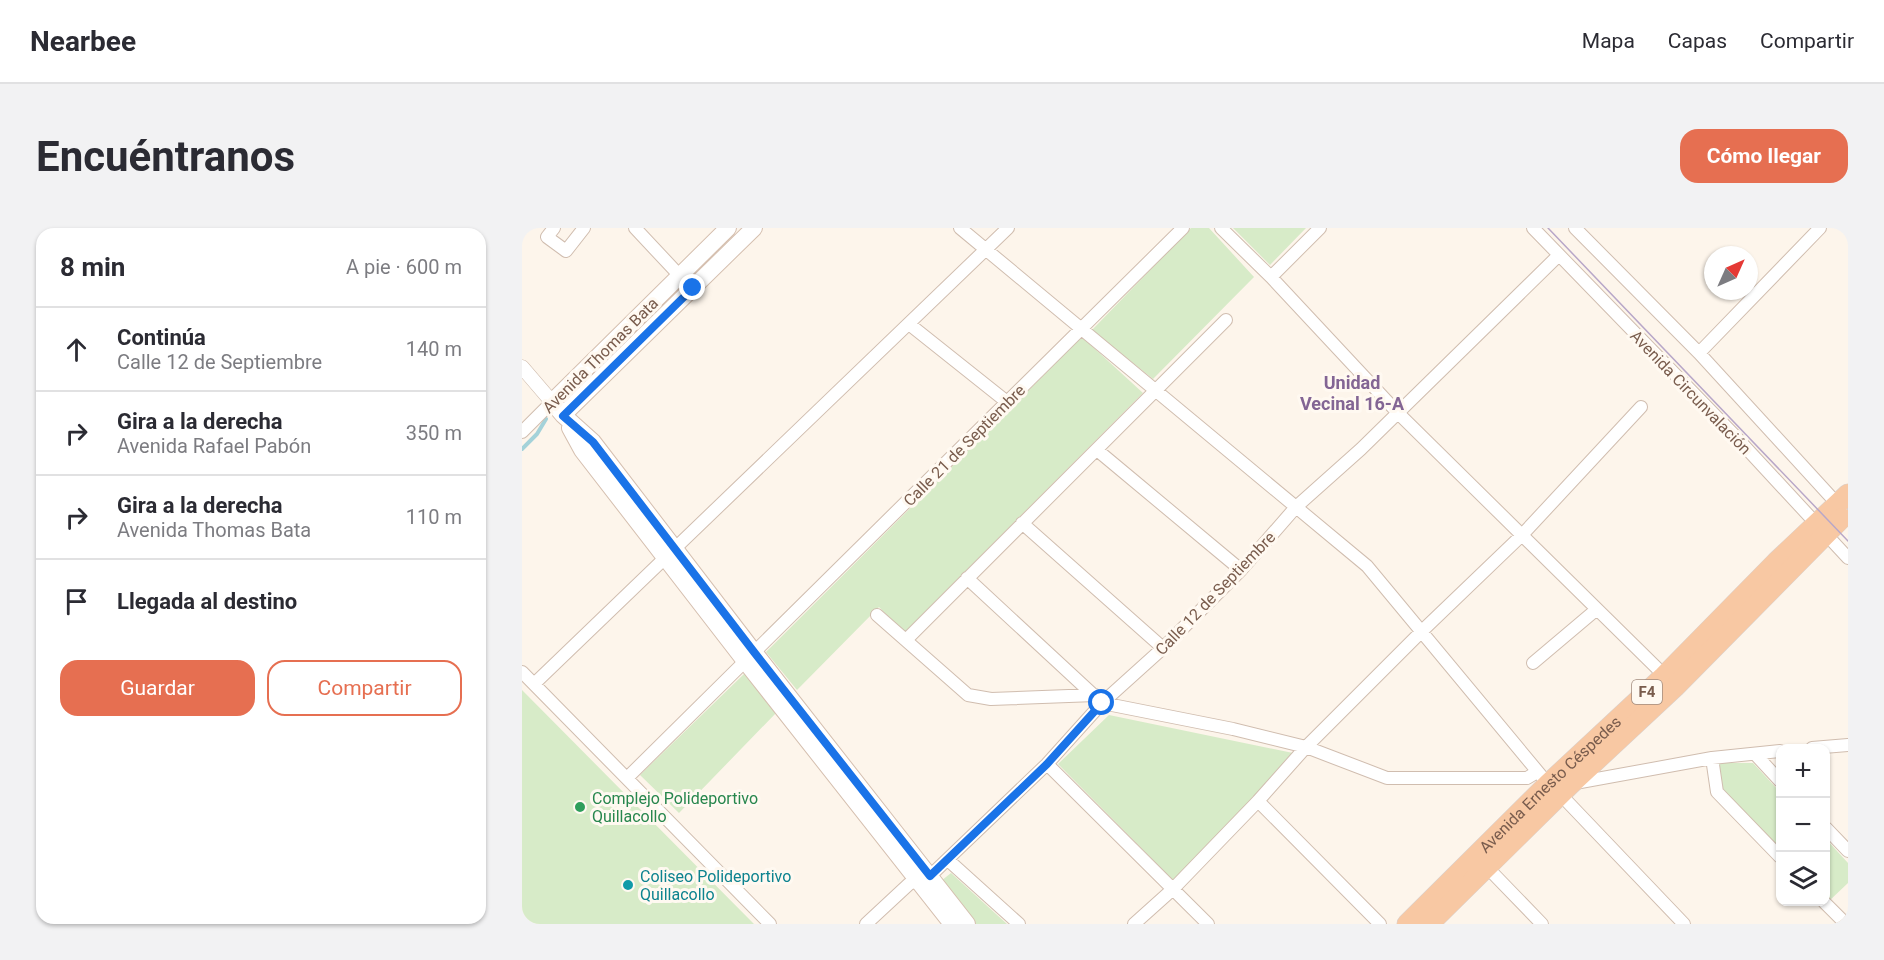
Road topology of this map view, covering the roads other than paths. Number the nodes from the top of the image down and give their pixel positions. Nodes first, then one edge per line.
1 (554, 228) edge
2 (584, 228) edge
3 (635, 228) edge
4 (728, 228) edge
5 (754, 228) edge
6 (960, 228) edge
7 (1008, 228) edge
8 (1183, 228) edge
9 (1221, 228) edge
10 (1320, 228) edge
11 (1533, 228) edge
12 (1820, 228) edge
13 (1578, 229) edge
14 (986, 250) junction
15 (1559, 255) junction
16 (680, 276) junction
17 (1272, 277) junction
18 (1226, 320) dead end
19 (909, 324) junction
20 (1082, 329) junction
21 (1699, 353) junction
22 (522, 367) edge
23 (1156, 391) junction
24 (552, 402) junction
25 (1007, 402) junction
26 (1641, 407) dead end
27 (1398, 413) junction
28 (563, 416) junction
29 (522, 432) edge
30 (1096, 450) junction
31 (1296, 507) junction
32 (1846, 508) edge
33 (1022, 523) junction
34 (1821, 530) junction
35 (1522, 535) junction
36 (670, 553) junction
37 (1848, 558) edge
38 (1241, 570) junction
39 (967, 578) junction
40 (1597, 609) junction
41 (877, 615) dead end
42 (1422, 631) junction
43 (906, 640) junction
44 (1163, 648) junction
45 (749, 657) junction
46 (1533, 663) dead end
47 (522, 672) edge
48 (1670, 681) junction
49 (534, 684) junction
50 (1098, 699) junction
51 (1848, 745) edge
52 (1830, 746) edge
53 (1306, 747) junction
54 (1776, 752) edge
55 (1755, 754) junction
56 (1713, 758) junction
57 (1047, 764) junction
58 (1776, 777) edge
59 (627, 778) junction
60 (1554, 783) junction
61 (1258, 801) junction
62 (1830, 832) edge
63 (1848, 852) edge
64 (1776, 853) edge
65 (948, 860) junction
66 (1481, 861) junction
67 (924, 878) junction
68 (1173, 889) junction
69 (1828, 906) edge
70 (770, 924) edge
71 (866, 924) edge
72 (952, 924) edge
73 (968, 924) edge
74 (1019, 924) edge
75 (1134, 924) edge
76 (1208, 924) edge
77 (1380, 924) edge
78 (1407, 924) edge
79 (1429, 924) edge
80 (1542, 924) edge
81 (1684, 924) edge
82 (1846, 924) edge

1 - 2 street
3 - 16 street
4 - 16 main road, Avenida Thomas Bata
5 - 28 main road, Avenida Thomas Bata
6 - 14 street
7 - 14 street
8 - 20 street, Calle 21 de Septiembre
9 - 17 street
10 - 17 street
11 - 15 street, Avenida Circunvalación
12 - 21 street
13 - 21 street, Avenida Circunvalación
14 - 19 street
14 - 20 street
15 - 27 street, Calle 12 de Septiembre
15 - 34 street, Avenida Circunvalación
16 - 24 main road, Avenida Thomas Bata
17 - 27 street
18 - 23 street
19 - 25 street
19 - 36 street
20 - 23 street
20 - 25 street, Calle 21 de Septiembre
21 - 32 street, Avenida Circunvalación
22 - 24 street
23 - 30 street
23 - 31 street
24 - 28 main road
24 - 29 street, Avenida Thomas Bata
25 - 45 street, Calle 21 de Septiembre
26 - 35 street
27 - 31 street, Calle 12 de Septiembre
27 - 35 street
28 - 36 main road
30 - 33 street
30 - 38 street
31 - 38 street, Calle 12 de Septiembre
31 - 42 street
32 - 34 highway, Avenida Ernesto Céspedes / F4
33 - 39 street
33 - 44 street
34 - 37 street, Avenida Circunvalación
34 - 48 highway, Avenida Ernesto Céspedes / F4
35 - 40 street
35 - 42 street
36 - 45 main road
36 - 49 street
38 - 44 street, Calle 12 de Septiembre
39 - 43 street
39 - 50 street
40 - 46 street
40 - 48 street
41 - 43 street
42 - 53 street
42 - 60 street
43 - 50 street
44 - 50 street, Calle 12 de Septiembre
45 - 59 street, Calle 21 de Septiembre
45 - 67 main road
47 - 49 street
48 - 60 highway, Avenida Ernesto Céspedes / F4
49 - 59 street
50 - 53 street
50 - 57 street, Calle 12 de Septiembre
51 - 52 street
53 - 60 street
53 - 61 street
54 - 55 street
55 - 56 street
55 - 58 street
56 - 60 street
56 - 64 street
57 - 65 street, Calle 12 de Septiembre
57 - 68 street
59 - 70 street
60 - 66 highway, Avenida Ernesto Céspedes / F4
60 - 81 street
61 - 68 street
61 - 77 street
62 - 63 street
65 - 67 street, Calle 12 de Septiembre
65 - 74 street
66 - 78 highway, Avenida Ernesto Céspedes / F4
66 - 79 highway, Avenida Ernesto Céspedes / F4
66 - 80 street
67 - 71 street, Calle 12 de Septiembre
67 - 72 main road
67 - 73 main road
68 - 75 street
68 - 76 street
69 - 82 street

